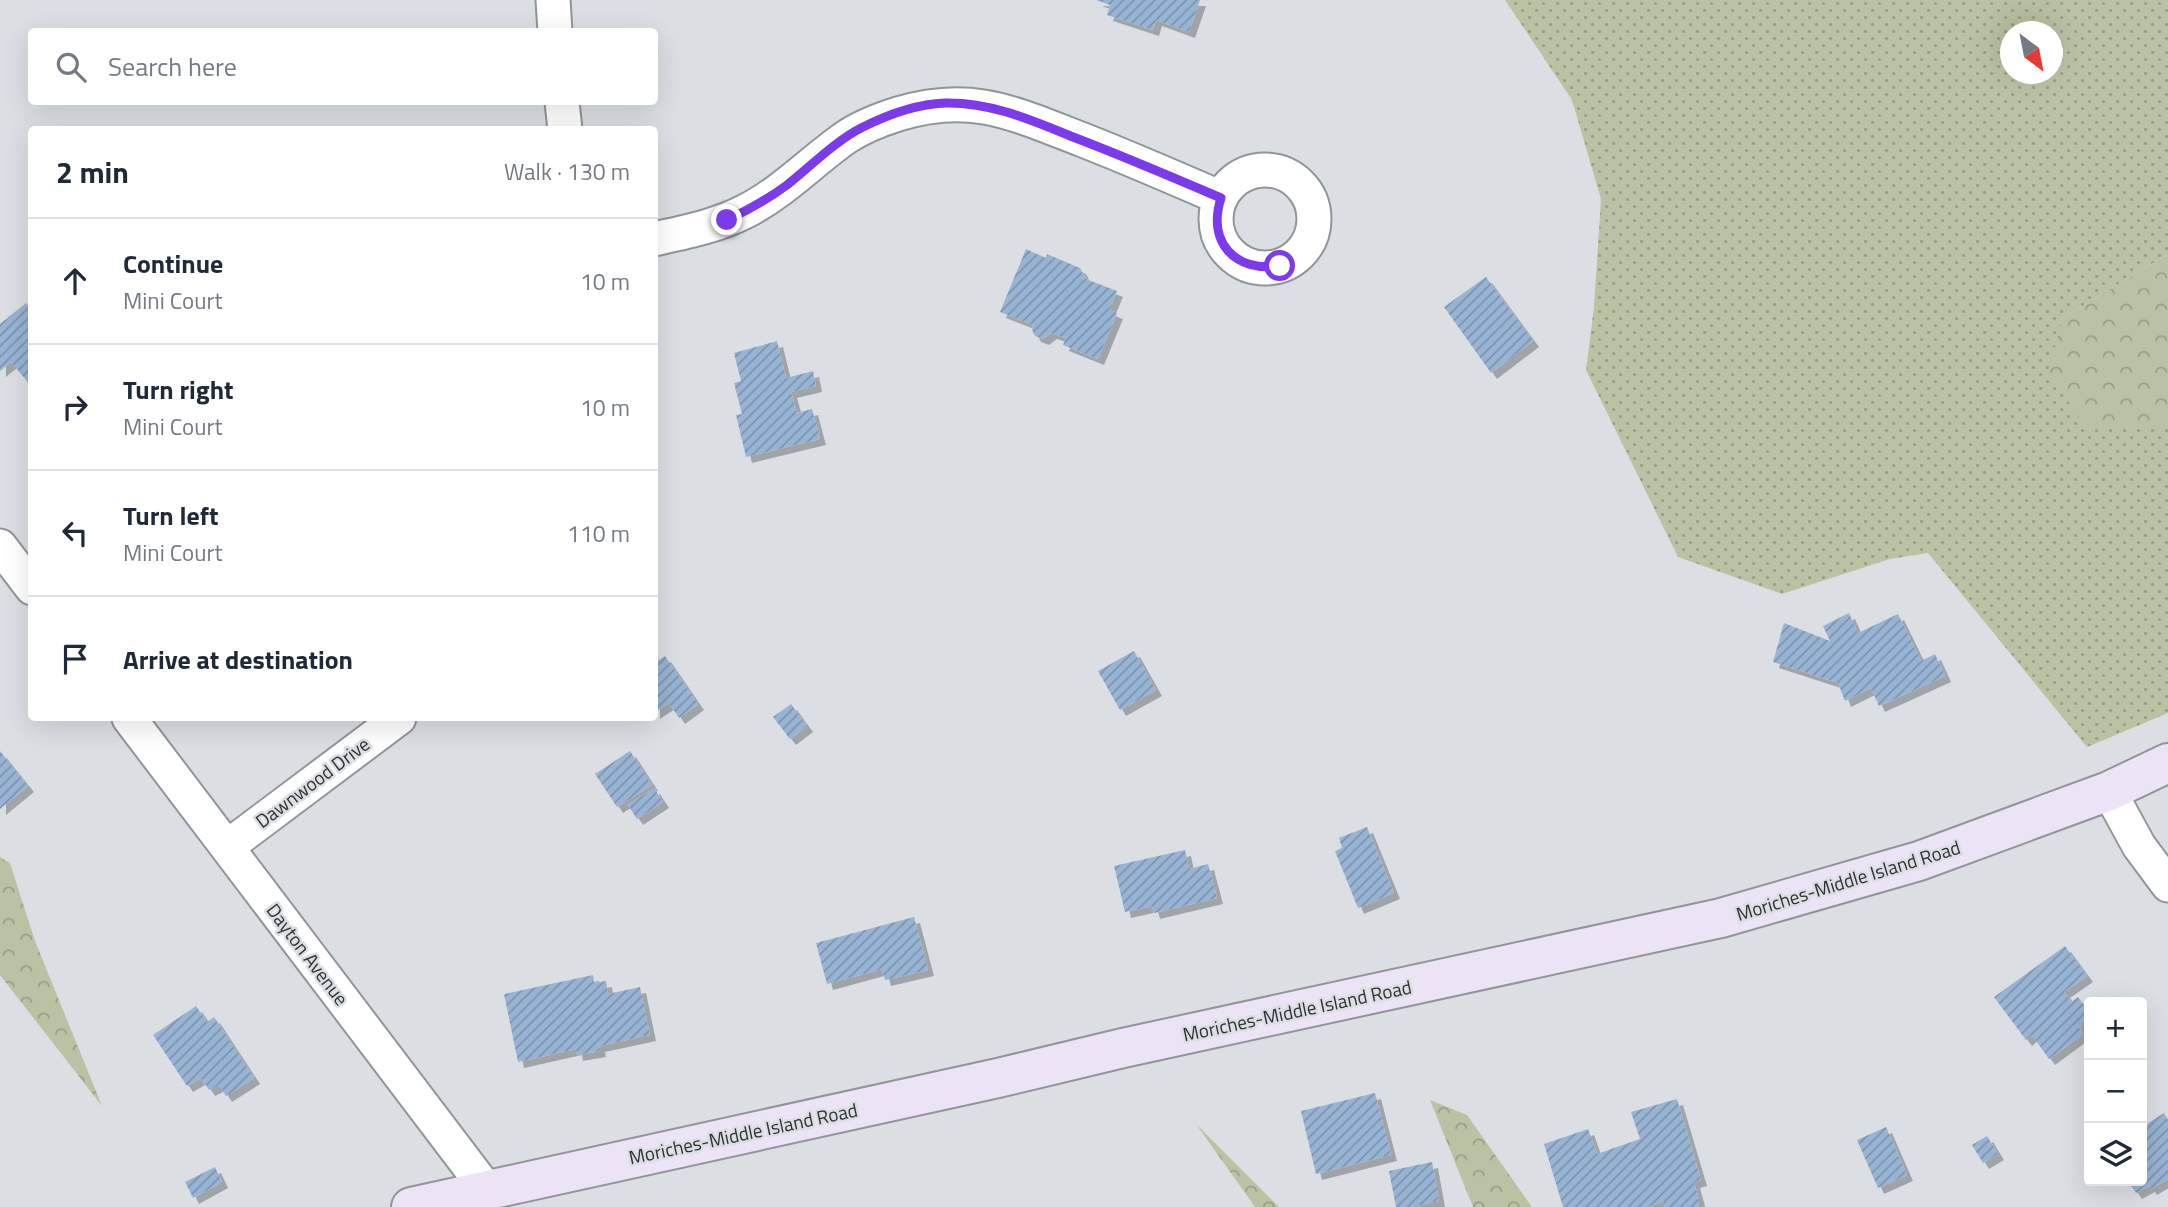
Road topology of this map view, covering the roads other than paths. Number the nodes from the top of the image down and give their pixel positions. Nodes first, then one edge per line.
1 (553, 0) edge
2 (555, 28) edge
3 (562, 105) edge
4 (565, 126) edge
5 (1221, 198) dead end
6 (658, 238) edge
7 (0, 546) edge
8 (28, 583) edge
9 (131, 721) edge
10 (394, 721) edge
11 (2168, 763) edge
12 (2109, 791) junction
13 (227, 847) junction
14 (2168, 885) edge
15 (487, 1189) junction
16 (411, 1207) edge

1 - 2 street
3 - 4 street
5 - 6 street
7 - 8 street
9 - 13 street, Dayton Avenue
10 - 13 street, Dawnwood Drive
11 - 12 main road, Moriches-Middle Island Road
12 - 14 street
12 - 15 main road, Moriches-Middle Island Road
13 - 15 street, Dayton Avenue
15 - 16 main road, Moriches-Middle Island Road

